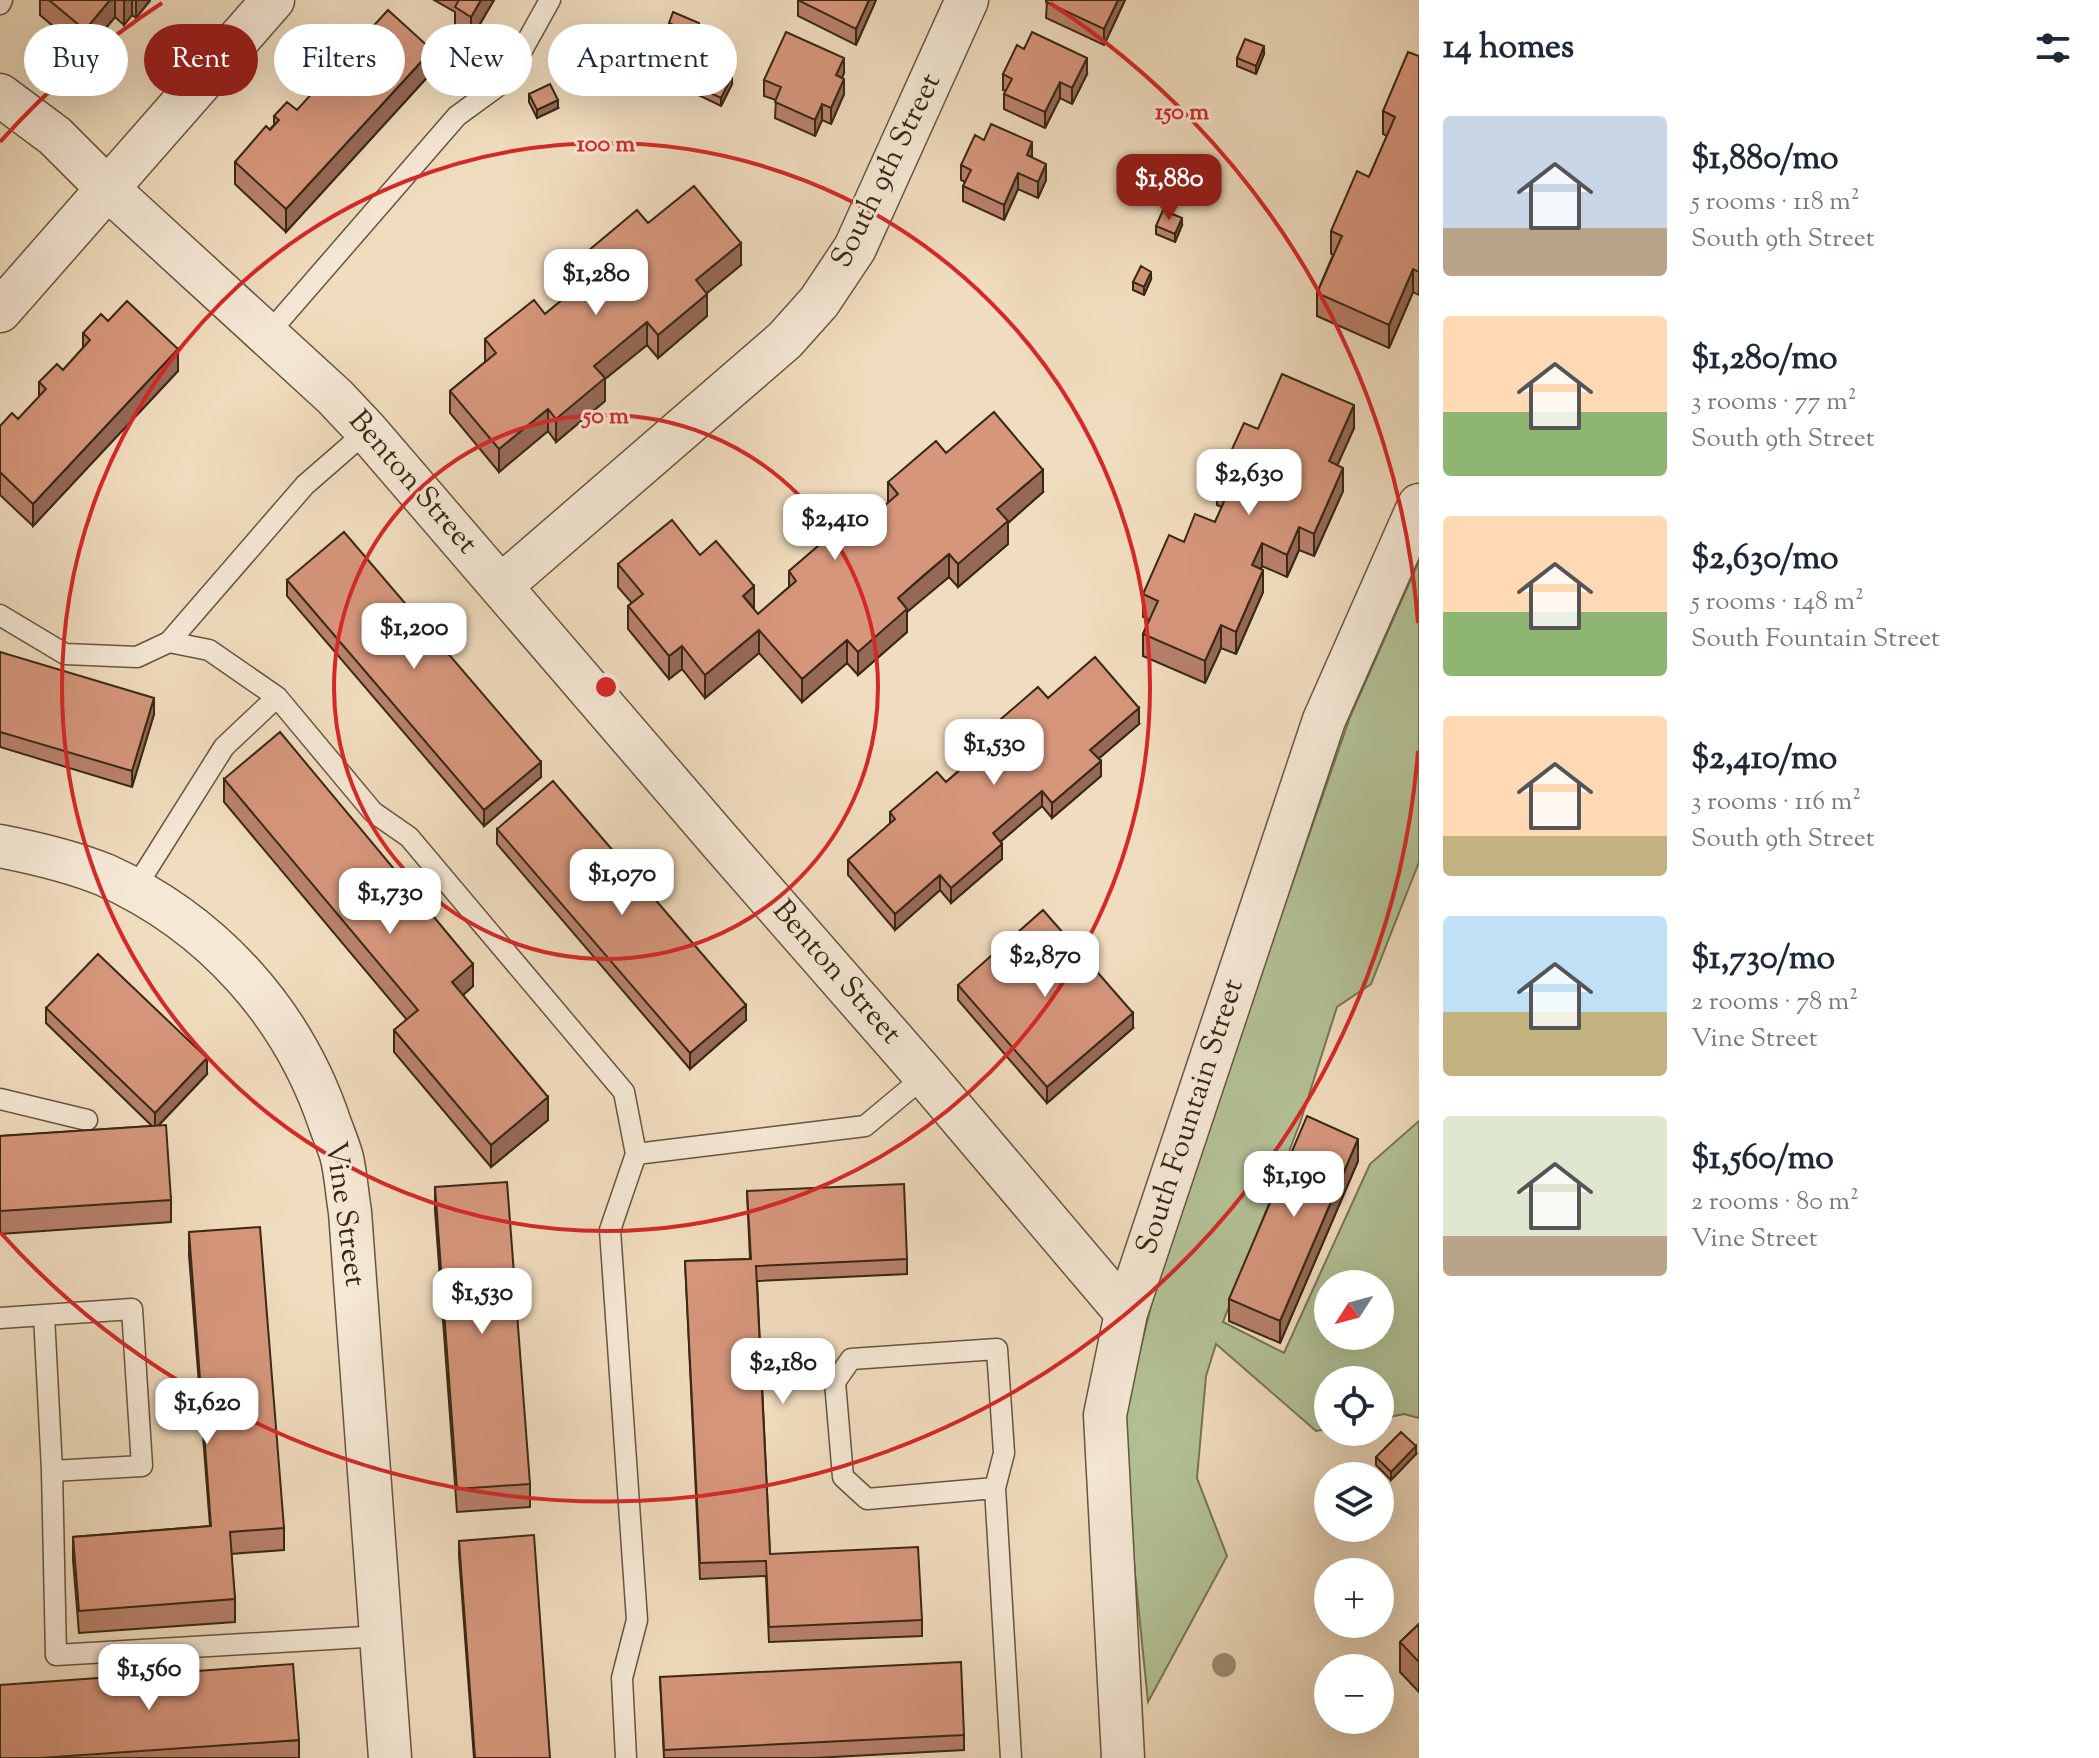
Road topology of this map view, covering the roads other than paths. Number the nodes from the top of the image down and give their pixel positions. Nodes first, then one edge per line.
1 (273, 0) edge
2 (550, 0) edge
3 (967, 0) edge
4 (0, 95) edge
5 (108, 189) junction
6 (0, 311) edge
7 (267, 335) junction
8 (367, 431) junction
9 (1419, 505) edge
10 (502, 585) junction
11 (0, 615) edge
12 (169, 642) junction
13 (277, 697) junction
14 (0, 846) edge
15 (134, 890) junction
16 (925, 1076) junction
17 (0, 1099) edge
18 (87, 1120) dead end
19 (636, 1154) junction
20 (1126, 1313) junction
21 (44, 1315) junction
22 (0, 1318) edge
23 (52, 1471) junction
24 (995, 1488) junction
25 (381, 1636) junction
26 (390, 1758) edge
27 (626, 1758) edge
28 (1011, 1758) edge
29 (1123, 1758) edge

1 - 5 street
2 - 7 lane
3 - 10 street, South 9th Street
4 - 5 street, Benton Street
5 - 6 street
5 - 7 street, Benton Street
7 - 8 street, Benton Street
8 - 10 street, Benton Street
8 - 12 lane
9 - 20 street, South Fountain Street
10 - 16 street, Benton Street
11 - 12 lane
12 - 13 lane
13 - 15 lane
13 - 19 lane
14 - 15 street, Vine Street
15 - 25 street, Vine Street
16 - 19 lane
16 - 20 street, Benton Street
17 - 18 lane
19 - 27 lane
20 - 29 street, South Fountain Street
21 - 22 lane
21 - 23 lane
21 - 23 lane
23 - 25 lane
24 - 24 lane
24 - 28 lane
25 - 26 street, Vine Street

